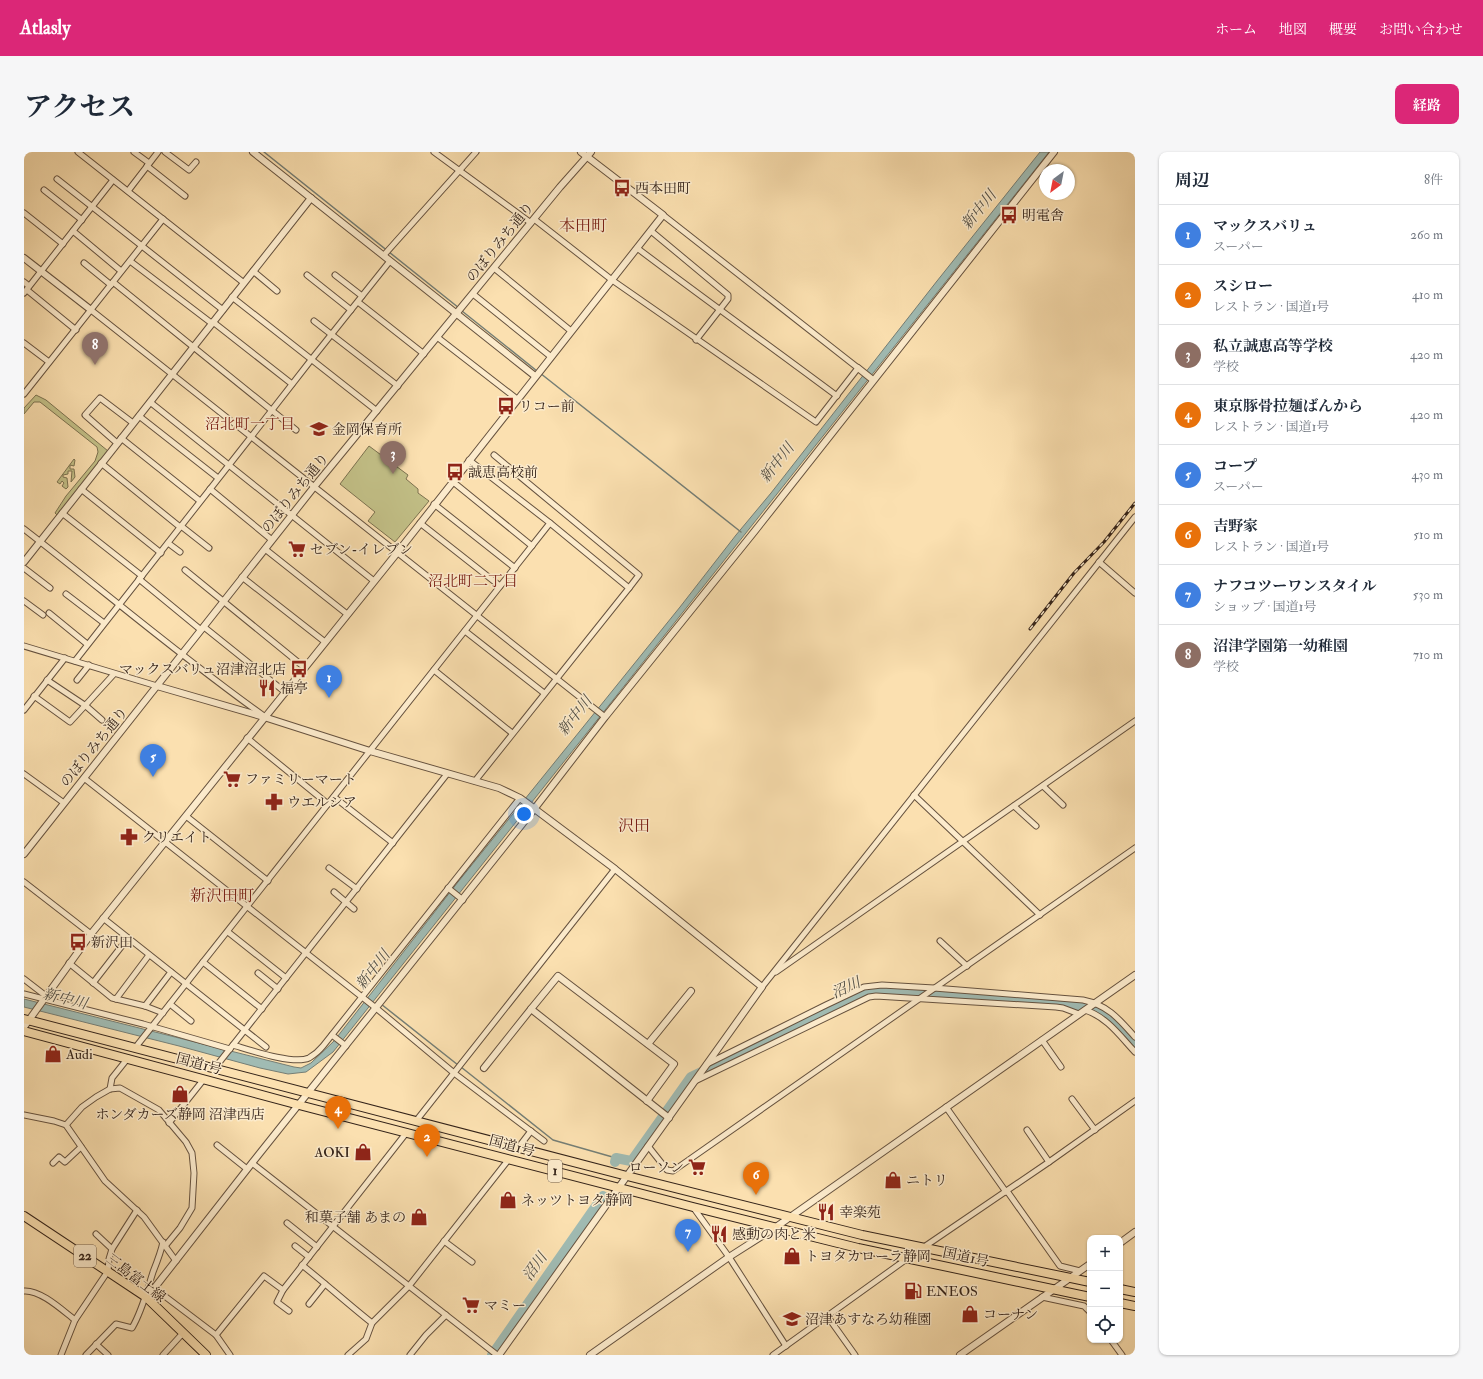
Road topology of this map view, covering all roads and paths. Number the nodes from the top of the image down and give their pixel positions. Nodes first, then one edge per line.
1 (78, 152) edge
2 (134, 152) edge
3 (158, 152) edge
4 (165, 152) edge
5 (253, 152) edge
6 (434, 152) edge
7 (581, 152) edge
8 (1054, 152) edge
9 (474, 153) edge
10 (589, 154) edge
11 (196, 162) dead end
12 (148, 165) junction
13 (459, 171) junction
14 (57, 179) dead end
15 (113, 180) junction
16 (44, 190) dead end
17 (128, 191) junction
18 (185, 196) dead end
19 (311, 198) junction
20 (92, 207) junction
21 (24, 213) edge
22 (663, 215) junction
23 (162, 219) junction
24 (82, 220) junction
25 (532, 221) junction
26 (73, 231) junction
27 (651, 231) junction
28 (63, 244) junction
29 (142, 246) junction
30 (637, 248) junction
31 (384, 256) junction
32 (24, 258) edge
33 (130, 260) junction
34 (390, 261) junction
35 (84, 263) dead end
36 (494, 268) junction
37 (253, 271) junction
38 (41, 272) junction
39 (122, 272) junction
40 (307, 275) dead end
41 (335, 275) dead end
42 (612, 280) junction
43 (24, 282) edge
44 (112, 283) junction
45 (244, 283) junction
46 (27, 290) edge
47 (277, 291) dead end
48 (473, 294) junction
49 (362, 296) junction
50 (232, 297) junction
51 (358, 302) junction
52 (719, 309) junction
53 (91, 310) junction
54 (223, 310) junction
55 (351, 310) junction
56 (459, 310) junction
57 (314, 321) dead end
58 (213, 322) junction
59 (76, 330) junction
60 (571, 331) junction
61 (332, 334) junction
62 (437, 337) junction
63 (696, 340) junction
64 (24, 343) edge
65 (193, 347) junction
66 (424, 354) junction
67 (550, 356) junction
68 (311, 360) junction
69 (49, 362) junction
70 (858, 368) junction
71 (172, 374) junction
72 (535, 376) junction
73 (873, 380) junction
74 (292, 384) junction
75 (398, 386) junction
76 (26, 387) edge
77 (24, 394) edge
78 (837, 396) junction
79 (517, 400) junction
80 (150, 402) junction
81 (272, 411) junction
82 (376, 411) junction
83 (139, 416) junction
84 (133, 423) junction
85 (296, 430) dead end
86 (251, 437) junction
87 (119, 441) junction
88 (494, 455) dead end
89 (469, 460) junction
90 (102, 463) junction
91 (229, 465) junction
92 (218, 478) junction
93 (452, 481) junction
94 (314, 487) junction
95 (81, 489) junction
96 (210, 489) junction
97 (200, 501) junction
98 (434, 504) junction
99 (62, 513) junction
100 (292, 515) junction
101 (1135, 517) edge
102 (420, 523) junction
103 (550, 524) junction
104 (180, 526) junction
105 (24, 529) edge
106 (272, 540) junction
107 (40, 541) junction
108 (168, 543) junction
109 (532, 546) junction
110 (209, 548) dead end
111 (265, 549) junction
112 (180, 552) dead end
113 (397, 552) junction
114 (161, 553) junction
115 (24, 562) edge
116 (1099, 562) junction
117 (24, 568) edge
118 (514, 568) junction
119 (185, 570) dead end
120 (140, 577) junction
121 (242, 578) junction
122 (374, 581) junction
123 (500, 586) junction
124 (50, 588) dead end
125 (628, 588) junction
126 (1135, 593) edge
127 (66, 594) dead end
128 (24, 601) edge
129 (223, 602) junction
130 (120, 603) junction
131 (49, 613) dead end
132 (347, 614) junction
133 (43, 615) dead end
134 (476, 616) junction
135 (104, 623) junction
136 (202, 629) junction
137 (465, 631) junction
138 (325, 642) junction
139 (87, 644) junction
140 (24, 646) edge
141 (182, 655) junction
142 (64, 658) junction
143 (75, 661) junction
144 (89, 665) junction
145 (304, 667) junction
146 (434, 670) junction
147 (114, 674) junction
148 (556, 678) junction
149 (47, 680) junction
150 (77, 680) dead end
151 (157, 686) junction
152 (285, 692) junction
153 (544, 693) junction
154 (34, 696) junction
155 (86, 706) junction
156 (24, 710) edge
157 (264, 717) junction
158 (605, 717) junction
159 (102, 720) dead end
160 (1135, 721) edge
161 (512, 733) junction
162 (248, 738) junction
163 (370, 750) junction
164 (24, 774) edge
165 (447, 774) junction
166 (84, 778) junction
167 (475, 781) junction
168 (1043, 786) junction
169 (914, 795) junction
170 (334, 797) junction
171 (522, 799) junction
172 (64, 803) junction
173 (328, 804) junction
174 (1064, 805) dead end
175 (1014, 806) junction
176 (535, 808) junction
177 (186, 816) junction
178 (1036, 826) dead end
179 (963, 841) junction
180 (165, 842) junction
181 (393, 843) junction
182 (1135, 848) edge
183 (24, 854) edge
184 (330, 868) dead end
185 (615, 869) junction
186 (268, 881) junction
187 (24, 882) edge
188 (448, 888) junction
189 (356, 889) junction
190 (334, 892) dead end
191 (462, 900) junction
192 (346, 902) junction
193 (247, 908) junction
194 (354, 908) dead end
195 (1040, 914) junction
196 (103, 918) junction
197 (228, 932) junction
198 (91, 934) junction
199 (128, 938) junction
200 (940, 941) dead end
201 (306, 954) junction
202 (149, 955) junction
203 (204, 962) junction
204 (69, 963) junction
205 (967, 966) junction
206 (171, 972) junction
207 (258, 973) dead end
208 (1135, 974) edge
209 (770, 976) junction
210 (286, 978) junction
211 (24, 979) edge
212 (93, 983) junction
213 (186, 984) junction
214 (762, 987) junction
215 (278, 988) junction
216 (934, 988) junction
217 (691, 991) dead end
218 (24, 994) edge
219 (45, 998) junction
220 (361, 998) junction
221 (921, 998) junction
222 (116, 999) junction
223 (1095, 1003) junction
224 (170, 1004) junction
225 (145, 1006) junction
226 (375, 1007) junction
227 (262, 1009) junction
228 (531, 1009) junction
229 (1085, 1010) junction
230 (163, 1013) junction
231 (1079, 1014) junction
232 (27, 1021) edge
233 (191, 1021) dead end
234 (152, 1027) junction
235 (24, 1031) edge
236 (244, 1031) junction
237 (333, 1036) junction
238 (1135, 1037) edge
239 (1042, 1040) junction
240 (648, 1044) junction
241 (345, 1045) junction
242 (231, 1047) junction
243 (266, 1047) dead end
244 (135, 1048) junction
245 (1135, 1052) edge
246 (128, 1058) junction
247 (706, 1065) junction
248 (1061, 1067) dead end
249 (484, 1068) dead end
250 (214, 1069) junction
251 (454, 1073) junction
252 (204, 1079) junction
253 (696, 1080) junction
254 (110, 1089) junction
255 (308, 1093) junction
256 (1072, 1099) dead end
257 (647, 1101) junction
258 (1135, 1101) edge
259 (299, 1105) junction
260 (946, 1107) junction
261 (24, 1115) edge
262 (669, 1118) junction
263 (416, 1121) junction
264 (169, 1123) junction
265 (66, 1125) junction
266 (1027, 1130) dead end
267 (1095, 1130) junction
268 (531, 1131) junction
269 (407, 1132) junction
270 (544, 1141) dead end
271 (217, 1145) dead end
272 (648, 1146) junction
273 (81, 1147) junction
274 (518, 1148) junction
275 (509, 1158) junction
276 (1049, 1162) junction
277 (53, 1163) dead end
278 (252, 1163) junction
279 (247, 1169) junction
280 (627, 1176) junction
281 (619, 1188) junction
282 (1007, 1192) junction
283 (693, 1207) junction
284 (137, 1210) junction
285 (24, 1216) edge
286 (790, 1217) junction
287 (287, 1223) dead end
288 (333, 1227) junction
289 (776, 1227) junction
290 (1135, 1232) edge
291 (96, 1234) dead end
292 (444, 1241) junction
293 (1123, 1241) edge
294 (164, 1244) junction
295 (295, 1246) dead end
296 (317, 1247) junction
297 (923, 1248) junction
298 (112, 1249) junction
299 (309, 1257) junction
300 (729, 1258) junction
301 (908, 1258) junction
302 (176, 1261) junction
303 (472, 1262) dead end
304 (302, 1265) junction
305 (1087, 1266) edge
306 (108, 1271) junction
307 (1080, 1271) junction
308 (1069, 1278) junction
309 (1087, 1281) edge
310 (325, 1284) junction
311 (409, 1286) junction
312 (154, 1288) junction
313 (1054, 1289) junction
314 (283, 1290) junction
315 (1123, 1290) edge
316 (24, 1291) edge
317 (1135, 1292) edge
318 (147, 1294) junction
319 (1087, 1295) edge
320 (1042, 1297) junction
321 (309, 1304) dead end
322 (1123, 1304) edge
323 (1135, 1306) edge
324 (1087, 1309) edge
325 (289, 1311) dead end
326 (446, 1315) junction
327 (828, 1317) junction
328 (75, 1320) junction
329 (372, 1323) junction
330 (183, 1333) junction
331 (216, 1335) junction
332 (1113, 1343) edge
333 (96, 1344) junction
334 (786, 1346) junction
335 (61, 1355) edge
336 (86, 1355) edge
337 (108, 1355) edge
338 (163, 1355) edge
339 (206, 1355) edge
340 (230, 1355) edge
341 (348, 1355) edge
342 (410, 1355) edge
343 (498, 1355) edge
344 (590, 1355) edge
345 (773, 1355) edge
346 (855, 1355) edge
347 (960, 1355) edge
348 (1122, 1355) edge

1 - 15 street
2 - 12 street
3 - 12 street
4 - 11 street
5 - 19 street
6 - 13 street
7 - 10 street
8 - 73 street
9 - 13 street
10 - 22 street
10 - 25 street, のぼりみち通り
12 - 17 street
12 - 18 street
13 - 25 street
13 - 31 street
14 - 20 street
15 - 17 street
15 - 20 street
16 - 24 street
17 - 23 street
19 - 31 street
19 - 37 street
20 - 24 street
20 - 29 street
21 - 28 street
22 - 27 street
22 - 70 street
23 - 29 street
23 - 45 street
24 - 26 street
25 - 36 street, のぼりみち通り
25 - 42 street
26 - 28 street
26 - 39 street
27 - 30 street
27 - 52 street
28 - 38 street
29 - 33 street
29 - 54 street
30 - 42 street
30 - 52 street
31 - 34 street
32 - 38 street
33 - 39 street
33 - 58 street
34 - 49 street
34 - 56 street
35 - 44 street
36 - 48 street, のぼりみち通り
36 - 60 street
37 - 45 street
37 - 47 street
38 - 46 street
38 - 53 street
39 - 44 street
40 - 55 street
41 - 49 street
42 - 60 street
42 - 63 street
43 - 46 street
44 - 53 street
44 - 65 street
45 - 50 street
46 - 59 street
48 - 56 street, のぼりみち通り
48 - 67 street
49 - 51 street
50 - 54 street
50 - 68 street
51 - 55 street
51 - 66 street
52 - 63 street
52 - 78 street
53 - 59 street
53 - 71 street
54 - 58 street
55 - 61 street
56 - 62 street, のぼりみち通り
56 - 72 street
57 - 61 street
58 - 65 street
58 - 74 street
59 - 69 street
60 - 67 street
61 - 68 street
61 - 75 street
62 - 66 street, のぼりみち通り
62 - 79 street
63 - 78 street
64 - 69 street
65 - 71 street
65 - 81 street
66 - 75 street, のぼりみち通り
67 - 72 street
68 - 74 street
68 - 82 street
69 - 76 street
70 - 73 street
70 - 78 street
71 - 80 street
71 - 86 street
72 - 79 street
73 - 158 street
74 - 81 street
75 - 82 street, のぼりみち通り
76 - 77 street
79 - 89 street
80 - 83 street
80 - 91 street
81 - 85 street
81 - 86 street
82 - 94 street, のぼりみち通り
83 - 84 street
83 - 92 street
84 - 87 street
84 - 87 street
86 - 91 street
86 - 94 street
87 - 90 street
87 - 97 street
88 - 125 street
89 - 93 street
89 - 103 street
90 - 95 street
90 - 104 street
91 - 92 street
91 - 100 street
92 - 96 street
93 - 98 street
93 - 109 street
94 - 100 street, のぼりみち通り
94 - 113 street
95 - 99 street
95 - 114 street
96 - 97 street
96 - 106 street
97 - 104 street
98 - 102 street
98 - 118 street
99 - 107 street
99 - 120 street
100 - 106 street, のぼりみち通り
100 - 122 street
101 - 116 street
102 - 113 street
102 - 123 street
103 - 109 street
103 - 125 street
104 - 108 street
104 - 110 street
105 - 107 street
106 - 111 street, のぼりみち通り
107 - 115 street
107 - 130 street
108 - 112 street
108 - 114 street
109 - 118 street
111 - 121 street, のぼりみち通り
111 - 132 street
113 - 122 street
113 - 134 street
114 - 120 street
116 - 126 street
116 - 169 street
117 - 124 street
118 - 123 street
119 - 129 street
120 - 130 street
120 - 136 street
121 - 129 street, のぼりみち通り
121 - 138 street
122 - 132 street
123 - 134 street
125 - 148 street
127 - 135 street
128 - 133 street
129 - 136 street, のぼりみち通り
129 - 145 street
130 - 135 street
130 - 141 street
131 - 139 street
132 - 138 street
134 - 137 street
134 - 148 street
135 - 139 street
136 - 141 street, のぼりみち通り
136 - 152 street
137 - 146 street
137 - 153 street
138 - 145 street
139 - 143 street
140 - 142 street
141 - 151 street, のぼりみち通り
141 - 157 street
142 - 143 street
142 - 149 street
143 - 144 street
144 - 147 street
144 - 150 street
145 - 152 street
146 - 161 street
146 - 163 street
147 - 151 street
147 - 155 street
148 - 153 street
148 - 158 street
149 - 154 street
149 - 155 street
151 - 157 street
151 - 166 street, のぼりみち通り
152 - 157 street
153 - 161 street
154 - 155 street
154 - 156 street
155 - 159 street
157 - 162 street
157 - 163 street
158 - 176 street
160 - 168 street
161 - 167 street
162 - 173 street
162 - 177 street
163 - 165 street
163 - 170 street
164 - 172 street
165 - 167 street
165 - 181 street
166 - 172 street, のぼりみち通り
166 - 180 street
167 - 171 street
168 - 174 street
168 - 175 street
169 - 179 street
169 - 209 street
170 - 173 street
170 - 181 street
171 - 176 street
171 - 188 street
172 - 183 street, のぼりみち通り
173 - 186 street
175 - 178 street
175 - 179 street
176 - 185 street
176 - 191 street
177 - 180 street
177 - 186 street
179 - 195 street
179 - 209 street
180 - 193 street
180 - 196 street
181 - 189 street
182 - 195 street
184 - 189 street
185 - 214 street
185 - 251 street
186 - 193 street
187 - 198 street
188 - 191 street
188 - 220 street
189 - 192 street
190 - 192 street
191 - 226 street
192 - 194 street
192 - 201 street
193 - 197 street
193 - 201 street
195 - 205 street
196 - 198 street
196 - 199 street
197 - 203 street
197 - 210 street
198 - 204 street
199 - 202 street
199 - 212 street
200 - 205 street
201 - 210 street
201 - 220 street
202 - 206 street
202 - 222 street
203 - 213 street
203 - 227 street
204 - 212 street
204 - 219 street
205 - 216 street
206 - 213 street
206 - 225 street
207 - 215 street
208 - 223 street
209 - 214 street
210 - 215 street
211 - 219 street
212 - 222 street
213 - 224 street
213 - 236 street
214 - 247 street
215 - 227 street
216 - 221 street
216 - 223 street
216 - 247 street
217 - 240 street
218 - 219 street
219 - 232 street
219 - 234 street
220 - 226 street
220 - 237 street
221 - 231 street
221 - 253 street
221 - 272 street
222 - 225 street
223 - 229 street
223 - 238 street
224 - 230 street
224 - 233 street
225 - 230 street
226 - 241 street
226 - 251 street
227 - 236 street
228 - 240 street
228 - 249 street
228 - 257 street
229 - 231 street
229 - 245 street
230 - 234 street
231 - 239 street
232 - 244 main road, 国道1号 / 1
234 - 242 street
234 - 244 street
235 - 246 main road, 国道1号 / 1
236 - 242 street
236 - 243 street
237 - 241 street
237 - 242 street
239 - 248 street
239 - 260 street
240 - 257 street
241 - 255 street
242 - 250 street
244 - 250 main road, 国道1号 / 1
246 - 252 main road, 国道1号 / 1
246 - 254 street
247 - 253 street
250 - 255 main road, 国道1号 / 1
251 - 263 street
251 - 268 street
252 - 259 main road, 国道1号 / 1
252 - 264 street
253 - 262 street
254 - 264 street
254 - 265 street
255 - 259 street
255 - 263 main road, 国道1号 / 1
256 - 267 street
257 - 262 street
258 - 267 street
259 - 269 main road, 国道1号 / 1
259 - 278 street
260 - 282 street
260 - 286 street
261 - 265 street
262 - 272 street
263 - 274 main road, 国道1号 / 1
264 - 294 street
265 - 273 street
266 - 276 street
267 - 276 street
268 - 270 street
268 - 274 street
269 - 275 main road, 国道1号 / 1
269 - 288 street
271 - 279 street
272 - 280 street
273 - 277 street
273 - 284 street
274 - 280 main road, 国道1号 / 1
275 - 281 main road, 国道1号 / 1
275 - 292 street
276 - 282 street
278 - 279 street
278 - 288 street
279 - 302 street
280 - 281 street
280 - 286 main road, 国道1号 / 1
281 - 283 main road, 国道1号 / 1
281 - 343 street
282 - 297 street
282 - 307 street
283 - 289 main road, 国道1号 / 1
283 - 300 street
284 - 294 street
284 - 298 street
285 - 306 main road, 三島富士線 / 22
286 - 289 street
286 - 297 main road, 国道1号 / 1
287 - 296 street
288 - 296 street
288 - 311 street
289 - 300 street
289 - 301 main road, 国道1号 / 1
290 - 293 street
291 - 298 street
292 - 303 street
292 - 311 street
294 - 302 street
294 - 318 street
295 - 299 street
296 - 299 street
297 - 308 main road, 国道1号 / 1
298 - 306 street
299 - 304 street
300 - 334 street
300 - 344 street
301 - 313 main road, 国道1号 / 1
301 - 327 street
302 - 312 street
304 - 310 street
304 - 314 street
305 - 307 street
306 - 318 main road, 三島富士線 / 22
306 - 328 street
307 - 308 street
308 - 309 main road, 国道1号 / 1
308 - 313 street
310 - 321 street
310 - 329 street
311 - 326 street
311 - 329 street
312 - 318 street
312 - 331 street
313 - 319 main road, 国道1号 / 1
313 - 320 street
314 - 325 street
314 - 331 street
315 - 317 main road
316 - 328 street
318 - 330 main road, 三島富士線 / 22
318 - 333 street
320 - 324 street
320 - 347 street
322 - 323 main road
326 - 342 street
326 - 343 street
327 - 334 street
327 - 346 street
328 - 335 street
329 - 341 street
330 - 338 street
330 - 339 main road, 三島富士線 / 22
331 - 340 street
332 - 348 street
333 - 336 street
333 - 337 street
334 - 345 street

